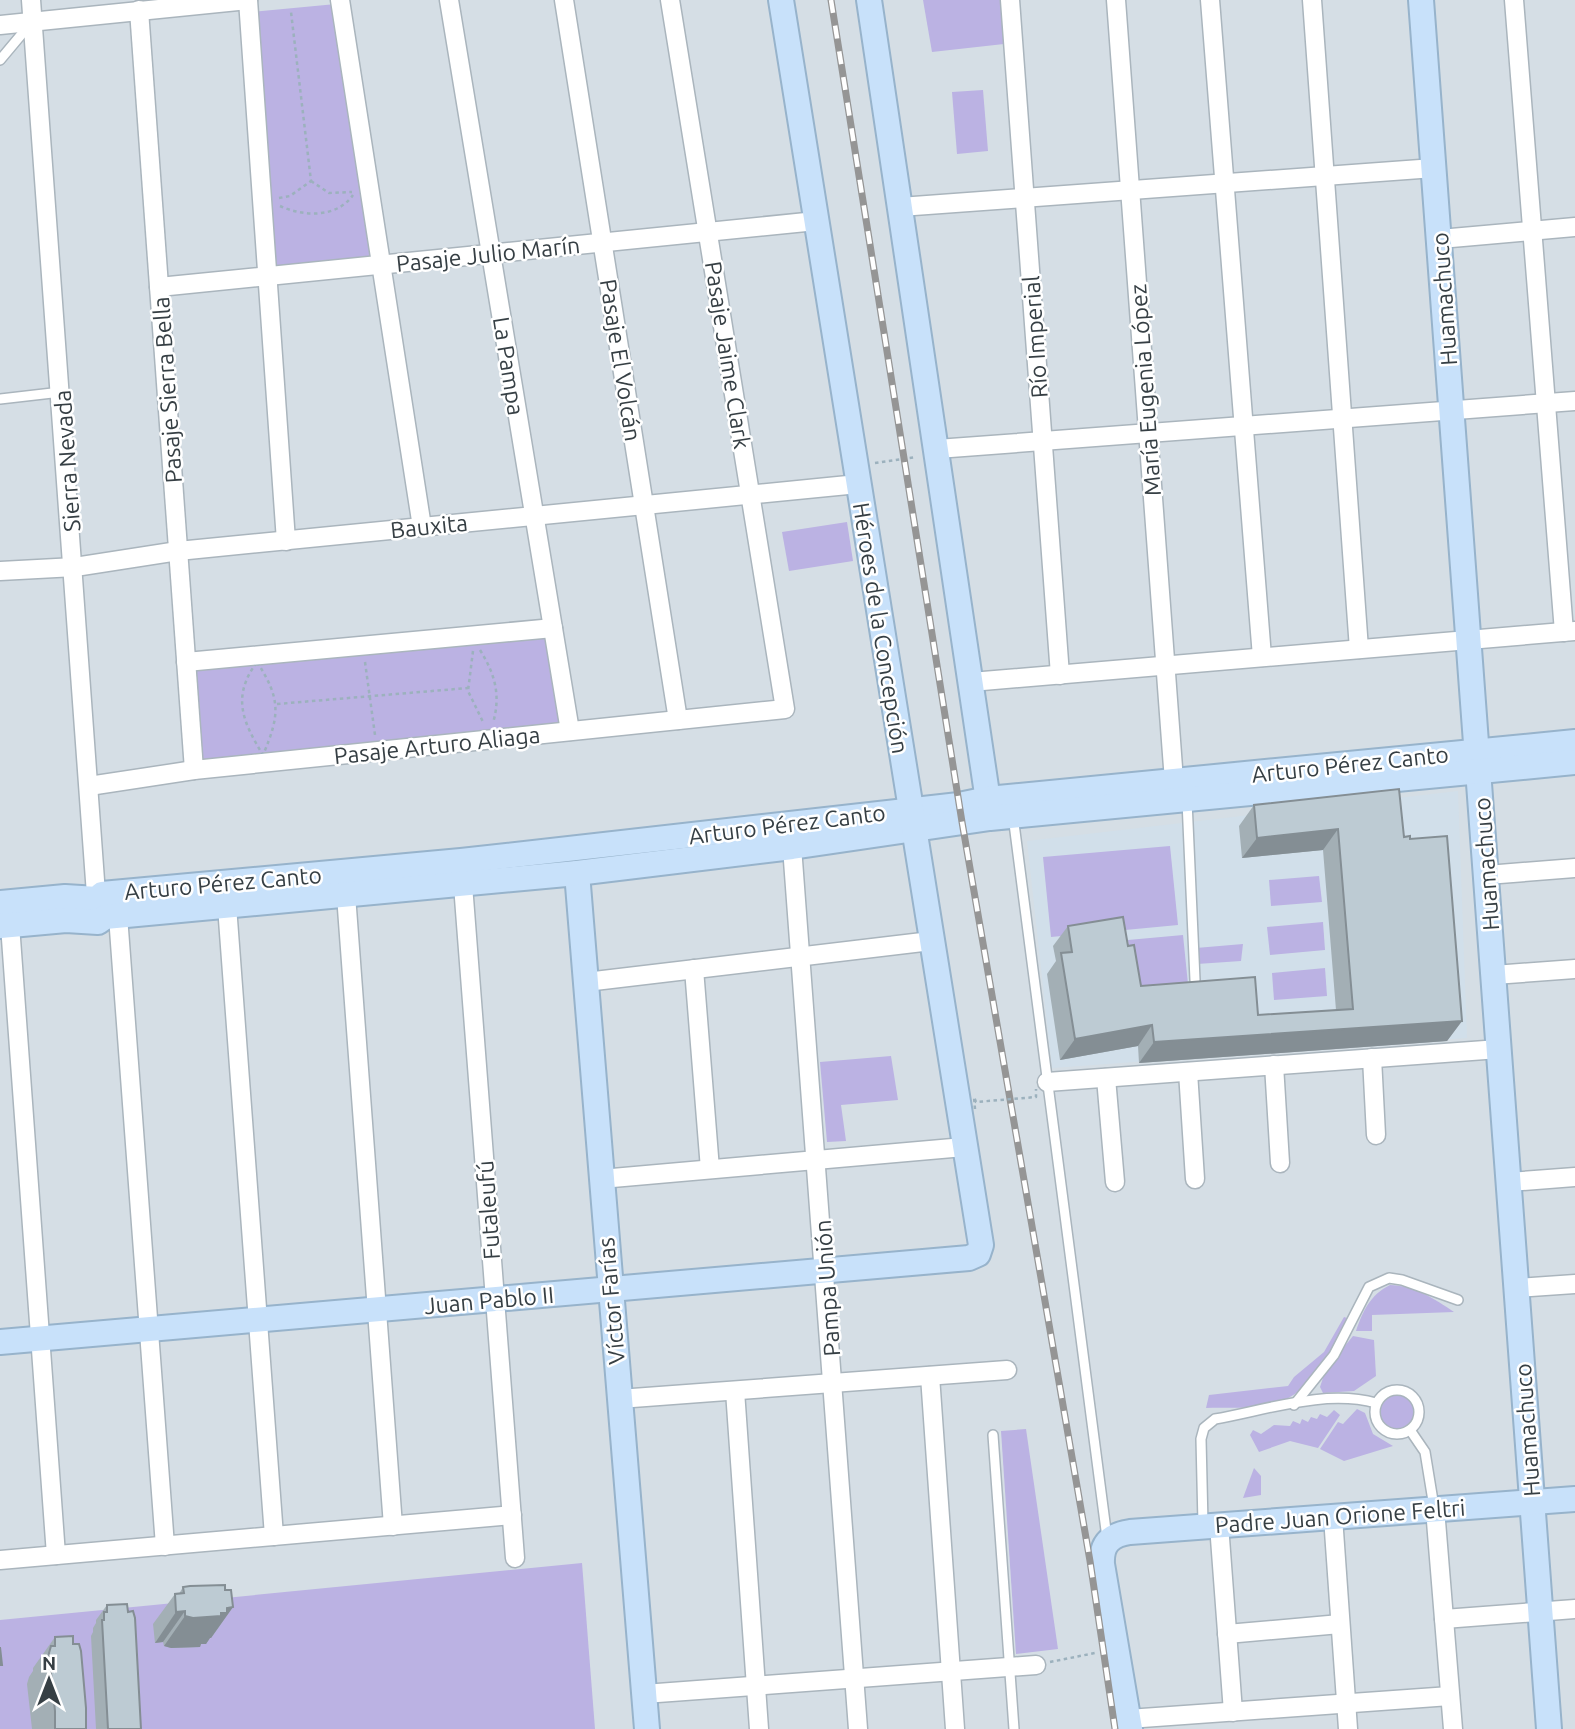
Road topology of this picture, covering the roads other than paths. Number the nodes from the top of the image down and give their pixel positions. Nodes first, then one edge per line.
1 (31, 0) edge
2 (248, 0) edge
3 (340, 0) edge
4 (449, 0) edge
5 (564, 0) edge
6 (670, 0) edge
7 (781, 0) edge
8 (869, 0) edge
9 (1010, 0) edge
10 (1116, 0) edge
11 (1210, 0) edge
12 (1312, 0) edge
13 (1421, 0) edge
14 (1514, 0) edge
15 (139, 10) junction
16 (32, 22) junction
17 (0, 25) edge
18 (0, 60) edge
19 (1434, 168) junction
20 (1325, 176) junction
21 (1225, 183) junction
22 (1130, 190) junction
23 (1025, 198) junction
24 (900, 207) junction
25 (816, 221) junction
26 (1575, 227) edge
27 (1531, 231) junction
28 (708, 232) junction
29 (1440, 239) junction
30 (602, 242) junction
31 (491, 253) junction
32 (381, 265) junction
33 (267, 276) junction
34 (159, 287) junction
35 (61, 392) junction
36 (0, 399) edge
37 (1575, 401) edge
38 (1544, 404) junction
39 (1453, 410) junction
40 (1343, 419) junction
41 (1244, 426) junction
42 (1149, 433) junction
43 (1043, 441) junction
44 (937, 449) junction
45 (865, 472) junction
46 (750, 495) junction
47 (644, 505) junction
48 (534, 516) junction
49 (422, 527) junction
50 (286, 541) junction
51 (178, 551) junction
52 (75, 567) junction
53 (0, 571) edge
54 (552, 628) junction
55 (1569, 631) edge
56 (1470, 640) junction
57 (1359, 649) junction
58 (1262, 657) junction
59 (186, 662) junction
60 (1166, 666) junction
61 (1060, 674) junction
62 (971, 682) junction
63 (785, 709) joint
64 (678, 720) junction
65 (570, 731) junction
66 (1575, 743) edge
67 (1479, 761) junction
68 (1575, 762) edge
69 (194, 770) junction
70 (89, 786) junction
71 (1181, 790) junction
72 (1000, 807) junction
73 (912, 820) junction
74 (793, 847) junction
75 (1575, 868) edge
76 (462, 873) junction
77 (577, 873) junction
78 (1487, 875) junction
79 (346, 895) junction
80 (227, 906) junction
81 (104, 913) junction
82 (3, 918) edge
83 (931, 941) junction
84 (801, 957) junction
85 (694, 970) junction
86 (1575, 970) edge
87 (1494, 975) junction
88 (1195, 980) edge
89 (586, 982) junction
90 (1499, 1049) junction
91 (1372, 1058) junction
92 (1274, 1065) junction
93 (1188, 1072) junction
94 (1106, 1078) junction
95 (1042, 1086) junction
96 (1376, 1135) dead end
97 (964, 1147) junction
98 (817, 1160) junction
99 (1280, 1163) dead end
100 (710, 1169) junction
101 (1575, 1177) edge
102 (601, 1179) junction
103 (1195, 1179) dead end
104 (1115, 1182) dead end
105 (1509, 1182) junction
106 (978, 1254) joint
107 (826, 1271) junction
108 (1575, 1284) edge
109 (1516, 1288) junction
110 (609, 1289) junction
111 (495, 1299) junction
112 (1458, 1300) dead end
113 (377, 1309) junction
114 (258, 1320) junction
115 (149, 1329) junction
116 (40, 1338) junction
117 (0, 1342) edge
118 (1007, 1370) dead end
119 (930, 1376) junction
120 (833, 1383) junction
121 (735, 1391) junction
122 (619, 1399) junction
123 (1376, 1403) junction
124 (1294, 1405) junction
125 (1410, 1430) junction
126 (993, 1435) dead end
127 (1575, 1499) edge
128 (1532, 1502) junction
129 (1435, 1509) junction
130 (512, 1515) junction
131 (1333, 1517) junction
132 (393, 1526) junction
133 (1211, 1526) junction
134 (274, 1536) junction
135 (1108, 1541) junction
136 (165, 1546) junction
137 (56, 1555) junction
138 (515, 1558) dead end
139 (0, 1560) edge
140 (1575, 1609) edge
141 (1540, 1612) junction
142 (1444, 1619) junction
143 (1340, 1624) junction
144 (1227, 1634) junction
145 (1036, 1665) road end
146 (1010, 1667) junction
147 (951, 1671) junction
148 (854, 1679) junction
149 (756, 1686) junction
150 (644, 1694) junction
151 (1450, 1696) junction
152 (1346, 1703) junction
153 (1233, 1712) junction
154 (1129, 1724) edge
155 (647, 1729) edge
156 (759, 1729) edge
157 (858, 1729) edge
158 (956, 1729) edge
159 (1014, 1729) edge
160 (1348, 1729) edge
161 (1453, 1729) edge
162 (1549, 1729) edge

1 - 16 street, Sierra Nevada
2 - 15 street
2 - 33 street
3 - 32 street
4 - 31 street, La Pampa
5 - 30 street, Pasaje El Volcán
6 - 28 street, Pasaje Jaime Clark
7 - 25 street, Héroes de la Concepción
8 - 24 street
9 - 23 street, Río Imperial
10 - 22 street, María Eugenia López
11 - 21 street
12 - 20 street
13 - 19 street, Huamachuco
14 - 27 street
15 - 16 street
15 - 34 street, Pasaje Sierra Bella
16 - 17 street
16 - 18 lane
16 - 35 street, Sierra Nevada
19 - 20 street
19 - 29 street, Huamachuco
20 - 21 street
20 - 40 street
21 - 22 street
21 - 41 street
22 - 23 street
22 - 42 street, María Eugenia López
23 - 24 street
23 - 43 street, Río Imperial
24 - 44 street
25 - 28 street, Pasaje Julio Marín
25 - 45 street, Héroes de la Concepción
26 - 27 street
27 - 29 street
27 - 38 street
28 - 30 street, Pasaje Julio Marín
28 - 46 street, Pasaje Jaime Clark
29 - 39 street, Huamachuco
30 - 31 street, Pasaje Julio Marín
30 - 47 street, Pasaje El Volcán
31 - 32 street, Pasaje Julio Marín
31 - 48 street, La Pampa
32 - 33 street, Pasaje Julio Marín
32 - 49 street
33 - 34 street, Pasaje Julio Marín
33 - 50 street
34 - 51 street, Pasaje Sierra Bella
35 - 36 lane
35 - 52 street, Sierra Nevada
37 - 38 street
38 - 39 street
38 - 55 street
39 - 40 street
39 - 56 street, Huamachuco
40 - 41 street
40 - 57 street
41 - 42 street
41 - 58 street
42 - 43 street
42 - 60 street, María Eugenia López
43 - 44 street
43 - 61 street, Río Imperial
44 - 62 street
45 - 46 street, Bauxita
45 - 73 street, Héroes de la Concepción
46 - 47 street, Bauxita
46 - 63 street, Pasaje Jaime Clark
47 - 48 street, Bauxita
47 - 64 street, Pasaje El Volcán
48 - 49 street, Bauxita
48 - 54 street, La Pampa
49 - 50 street, Bauxita
50 - 51 street, Bauxita
51 - 52 street, Bauxita
51 - 59 street, Pasaje Sierra Bella
52 - 53 street, Bauxita
52 - 70 street, Sierra Nevada
54 - 59 street
54 - 65 street, La Pampa
55 - 56 street
56 - 57 street
56 - 67 street, Huamachuco
57 - 58 street
58 - 60 street
59 - 69 street, Pasaje Sierra Bella
60 - 61 street
60 - 71 street, María Eugenia López
61 - 62 street
62 - 72 street
63 - 64 street, Pasaje Arturo Aliaga
64 - 65 street, Pasaje Arturo Aliaga
65 - 69 street, Pasaje Arturo Aliaga
66 - 67 street, Arturo Pérez Canto
67 - 68 street, Arturo Pérez Canto
67 - 71 street, Arturo Pérez Canto
67 - 78 street, Huamachuco
69 - 70 street, Pasaje Arturo Aliaga
70 - 81 street, Sierra Nevada
71 - 72 street, Arturo Pérez Canto
71 - 88 lane
72 - 73 street, Arturo Pérez Canto
72 - 95 lane
73 - 74 street, Arturo Pérez Canto
73 - 76 street, Arturo Pérez Canto
73 - 83 street, Héroes de la Concepción
74 - 77 street, Arturo Pérez Canto
74 - 84 street, Pampa Unión
75 - 78 street
76 - 77 street, Arturo Pérez Canto
76 - 79 street, Arturo Pérez Canto
76 - 81 street, Arturo Pérez Canto
76 - 111 street, Futaleufú
77 - 89 street, Víctor Farías
78 - 87 street, Huamachuco
79 - 80 street, Arturo Pérez Canto
79 - 113 street
80 - 81 street, Arturo Pérez Canto
80 - 114 street
81 - 82 street, Arturo Pérez Canto
81 - 115 street, Sierra Nevada
82 - 116 street
83 - 84 street
83 - 97 street, Héroes de la Concepción
84 - 85 street
84 - 98 street, Pampa Unión
85 - 89 street
85 - 100 street
86 - 87 street
87 - 90 street, Huamachuco
89 - 102 street, Víctor Farías
90 - 91 street
90 - 105 street, Huamachuco
91 - 92 street
91 - 96 street
92 - 93 street
92 - 99 street
93 - 94 street
93 - 103 street
94 - 95 street
94 - 104 street
95 - 135 lane
97 - 98 street
97 - 106 street, Héroes de la Concepción
98 - 100 street
98 - 107 street, Pampa Unión
100 - 102 street
101 - 105 street
102 - 110 street, Víctor Farías
105 - 109 street, Huamachuco
106 - 107 street, Juan Pablo II
107 - 110 street, Juan Pablo II
107 - 120 street, Pampa Unión
108 - 109 street
109 - 128 street, Huamachuco
110 - 111 street, Juan Pablo II
110 - 122 street, Víctor Farías
111 - 113 street, Juan Pablo II
111 - 130 street, Futaleufú
112 - 124 lane
113 - 114 street, Juan Pablo II
113 - 132 street
114 - 115 street, Juan Pablo II
114 - 134 street
115 - 116 street, Juan Pablo II
115 - 136 street, Sierra Nevada
116 - 117 street, Juan Pablo II
116 - 137 street
118 - 119 street
119 - 120 street
119 - 147 street
120 - 121 street
120 - 148 street, Pampa Unión
121 - 122 street
121 - 149 street
122 - 150 street, Víctor Farías
123 - 124 lane
123 - 125 lane
123 - 125 lane
124 - 133 lane
125 - 129 lane
126 - 146 lane
127 - 128 street, Padre Juan Orione Feltri
128 - 129 street, Padre Juan Orione Feltri
128 - 141 street, Huamachuco
129 - 131 street, Padre Juan Orione Feltri
129 - 142 street
130 - 132 street
130 - 138 street, Futaleufú
131 - 133 street, Padre Juan Orione Feltri
131 - 143 street
132 - 134 street
133 - 135 street, Padre Juan Orione Feltri
133 - 144 street
134 - 136 street
135 - 154 street
136 - 137 street
137 - 139 street
140 - 141 street
141 - 142 street
141 - 162 street, Huamachuco
142 - 151 street
143 - 144 street
143 - 152 street
144 - 153 street
145 - 146 street
146 - 147 street
146 - 159 lane
147 - 148 street
147 - 158 street
148 - 149 street
148 - 157 street, Pampa Unión
149 - 150 street
149 - 156 street
150 - 155 street, Víctor Farías
151 - 152 street
151 - 161 street
152 - 153 street
152 - 160 street
153 - 154 street

